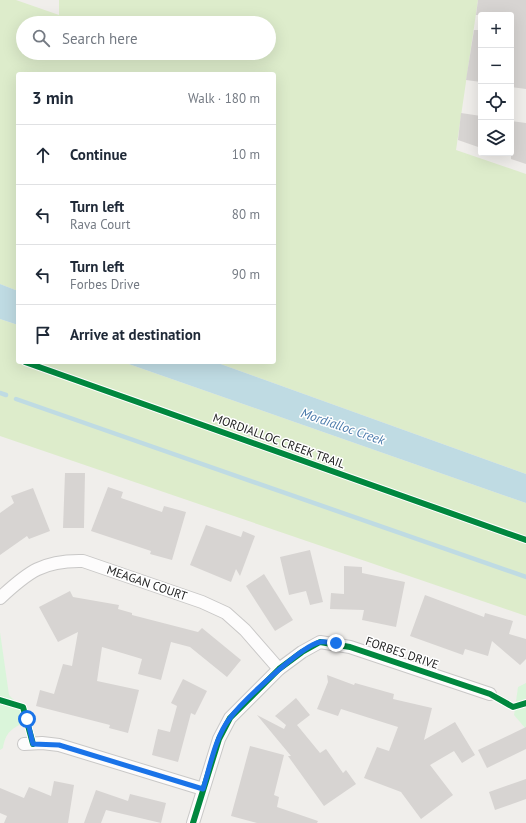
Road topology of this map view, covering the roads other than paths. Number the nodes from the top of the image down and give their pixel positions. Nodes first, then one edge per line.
1 (0, 598) edge
2 (279, 669) junction
3 (490, 694) dead end
4 (24, 744) dead end
5 (203, 789) junction
6 (193, 823) edge

1 - 2 street, MEAGAN COURT
2 - 3 street, FORBES DRIVE
2 - 5 street, FORBES DRIVE
4 - 5 street
5 - 6 street, FORBES DRIVE

